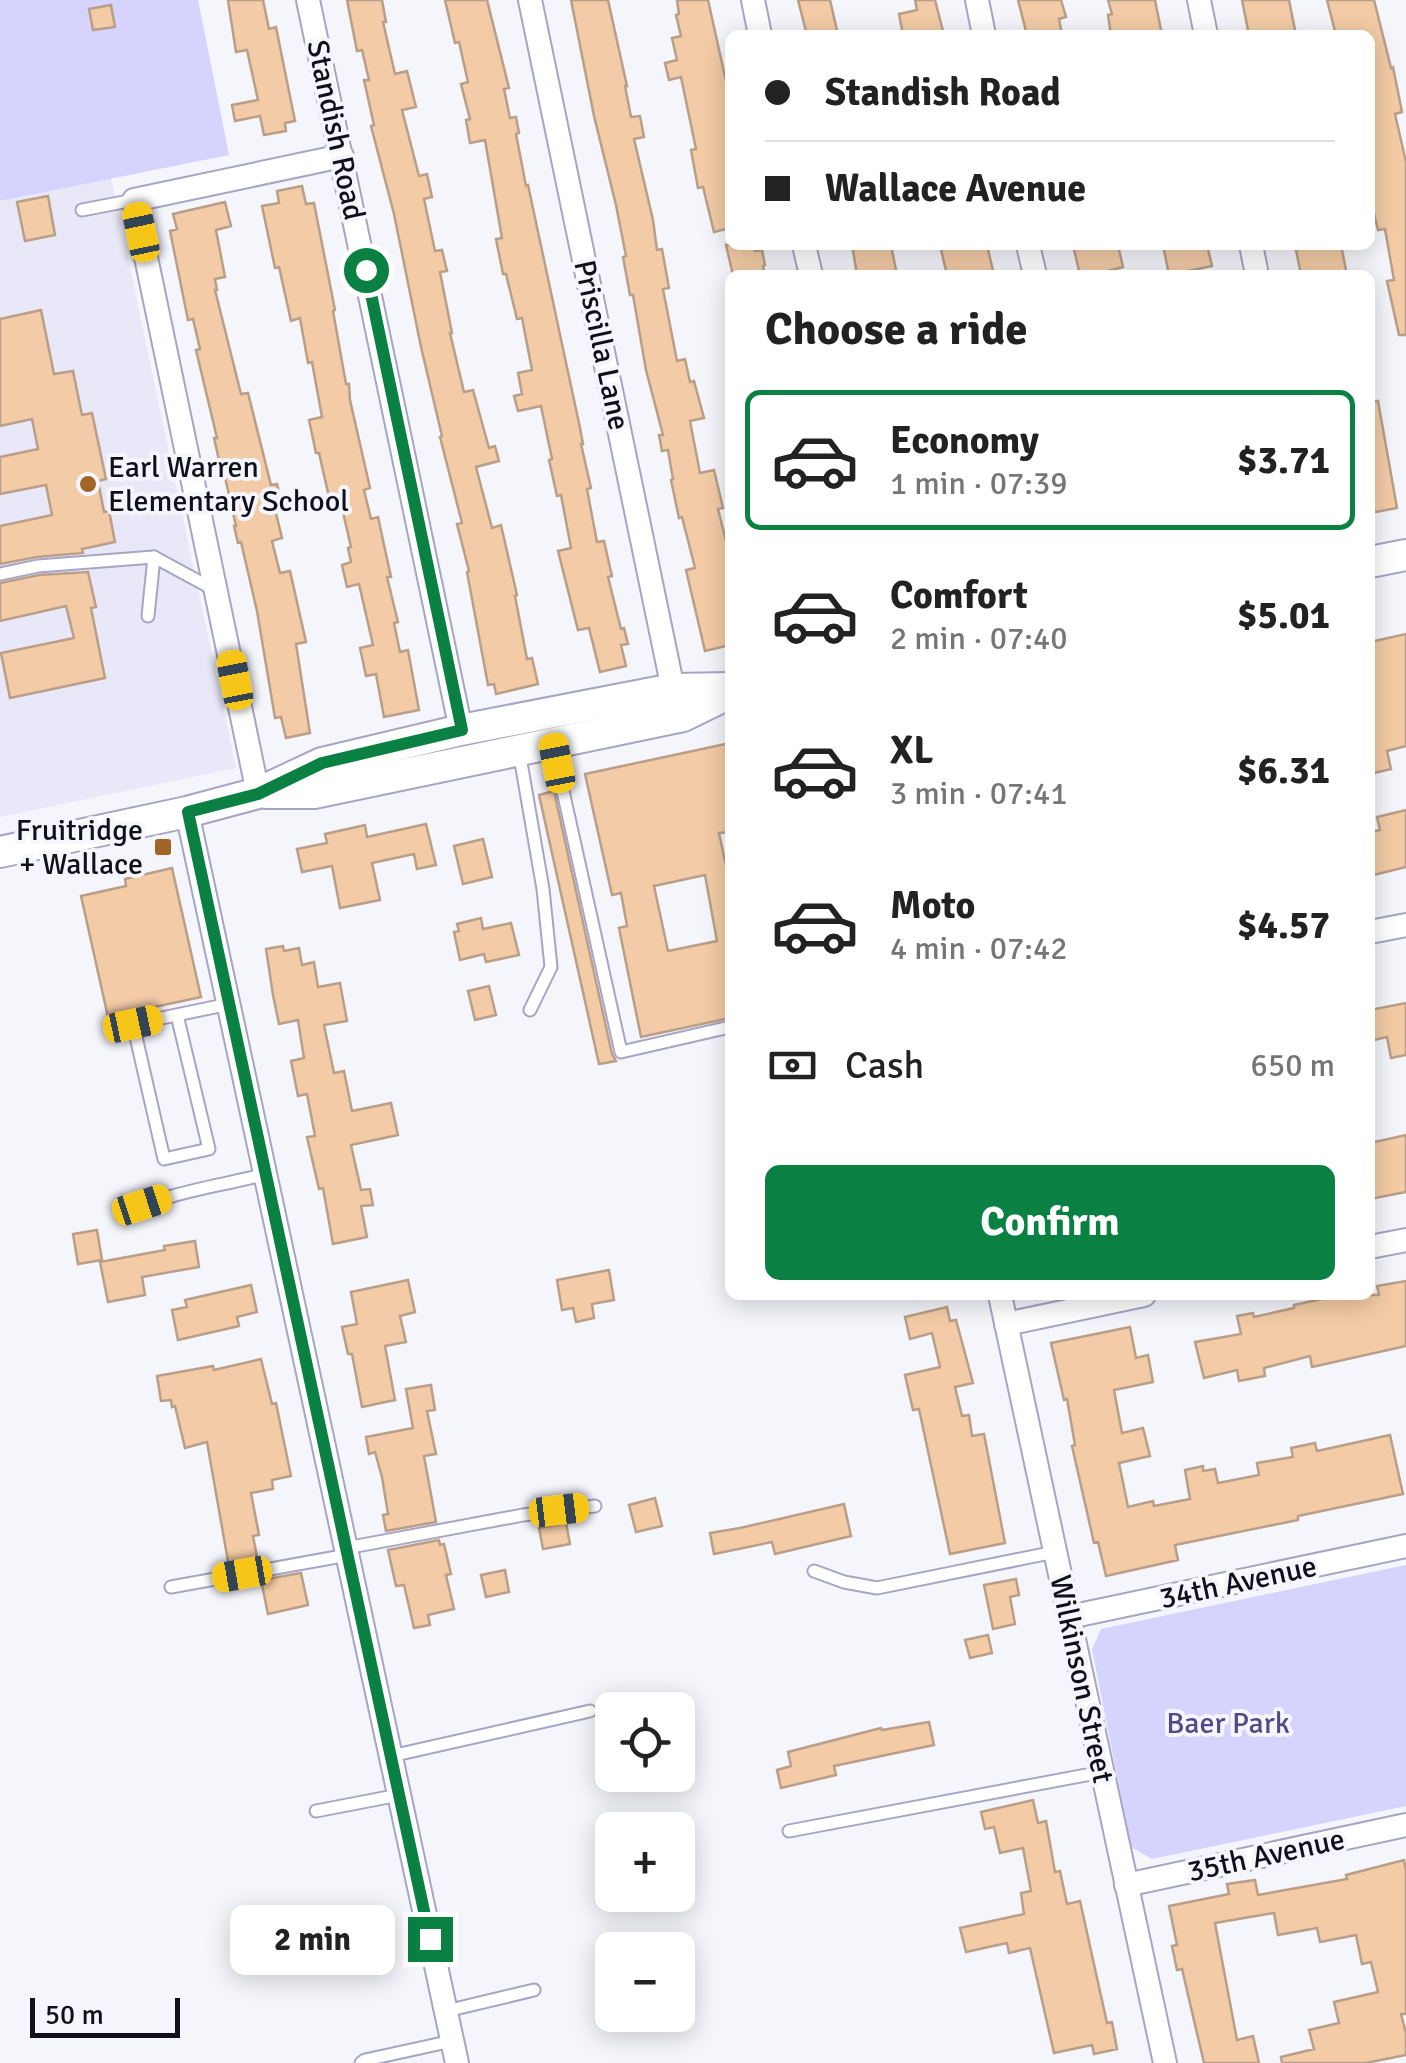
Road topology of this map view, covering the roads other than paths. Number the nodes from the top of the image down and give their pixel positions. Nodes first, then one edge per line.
1 (308, 0) edge
2 (530, 0) edge
3 (753, 0) edge
4 (977, 0) edge
5 (1199, 0) edge
6 (759, 30) edge
7 (983, 30) edge
8 (1205, 30) edge
9 (342, 156) junction
10 (134, 200) junction
11 (82, 210) dead end
12 (1406, 555) edge
13 (154, 557) junction
14 (1375, 561) edge
15 (0, 574) edge
16 (217, 591) junction
17 (148, 616) dead end
18 (674, 689) junction
19 (725, 691) edge
20 (725, 694) edge
21 (462, 730) junction
22 (553, 743) junction
23 (519, 751) junction
24 (258, 794) junction
25 (188, 812) junction
26 (0, 852) edge
27 (1406, 925) edge
28 (1375, 931) edge
29 (229, 1004) junction
30 (530, 1010) dead end
31 (177, 1015) junction
32 (725, 1028) edge
33 (266, 1174) junction
34 (122, 1216) dead end
35 (1406, 1240) edge
36 (1375, 1247) edge
37 (1001, 1300) edge
38 (1120, 1300) edge
39 (1006, 1324) junction
40 (595, 1506) dead end
41 (1406, 1546) edge
42 (347, 1551) junction
43 (1055, 1552) junction
44 (814, 1571) dead end
45 (171, 1587) dead end
46 (1069, 1617) junction
47 (590, 1711) dead end
48 (391, 1756) junction
49 (1102, 1772) junction
50 (399, 1796) junction
51 (316, 1812) dead end
52 (1406, 1825) edge
53 (789, 1830) dead end
54 (1126, 1885) junction
55 (534, 1990) dead end
56 (446, 2011) junction
57 (455, 2052) edge
58 (361, 2063) edge
59 (1165, 2063) edge

1 - 9 street, Standish Road
2 - 18 street, Priscilla Lane
3 - 6 street
4 - 7 street
5 - 8 street
9 - 10 street
9 - 21 street, Standish Road
10 - 11 lane
10 - 16 street
12 - 14 main road
13 - 15 lane
13 - 16 lane
13 - 17 lane
16 - 24 street
18 - 19 main road
18 - 21 main road
20 - 22 main road
21 - 24 main road
22 - 23 main road
22 - 32 lane
23 - 24 main road
23 - 30 lane
24 - 25 main road
25 - 26 main road
25 - 29 street
27 - 28 street
29 - 31 lane
29 - 33 street
31 - 31 lane
33 - 34 lane
33 - 42 street
35 - 36 street
37 - 39 street, Wilkinson Street
38 - 39 street
39 - 43 street, Wilkinson Street
40 - 42 lane
41 - 46 street, 34th Avenue
42 - 45 lane
42 - 48 street
43 - 44 lane
43 - 46 street, Wilkinson Street
46 - 49 street, Wilkinson Street
47 - 48 lane
48 - 50 street
49 - 53 lane
49 - 54 street, Wilkinson Street
50 - 51 lane
50 - 56 street
52 - 54 street, 35th Avenue
54 - 59 street, Wilkinson Street
55 - 56 lane
56 - 57 street
57 - 58 lane

